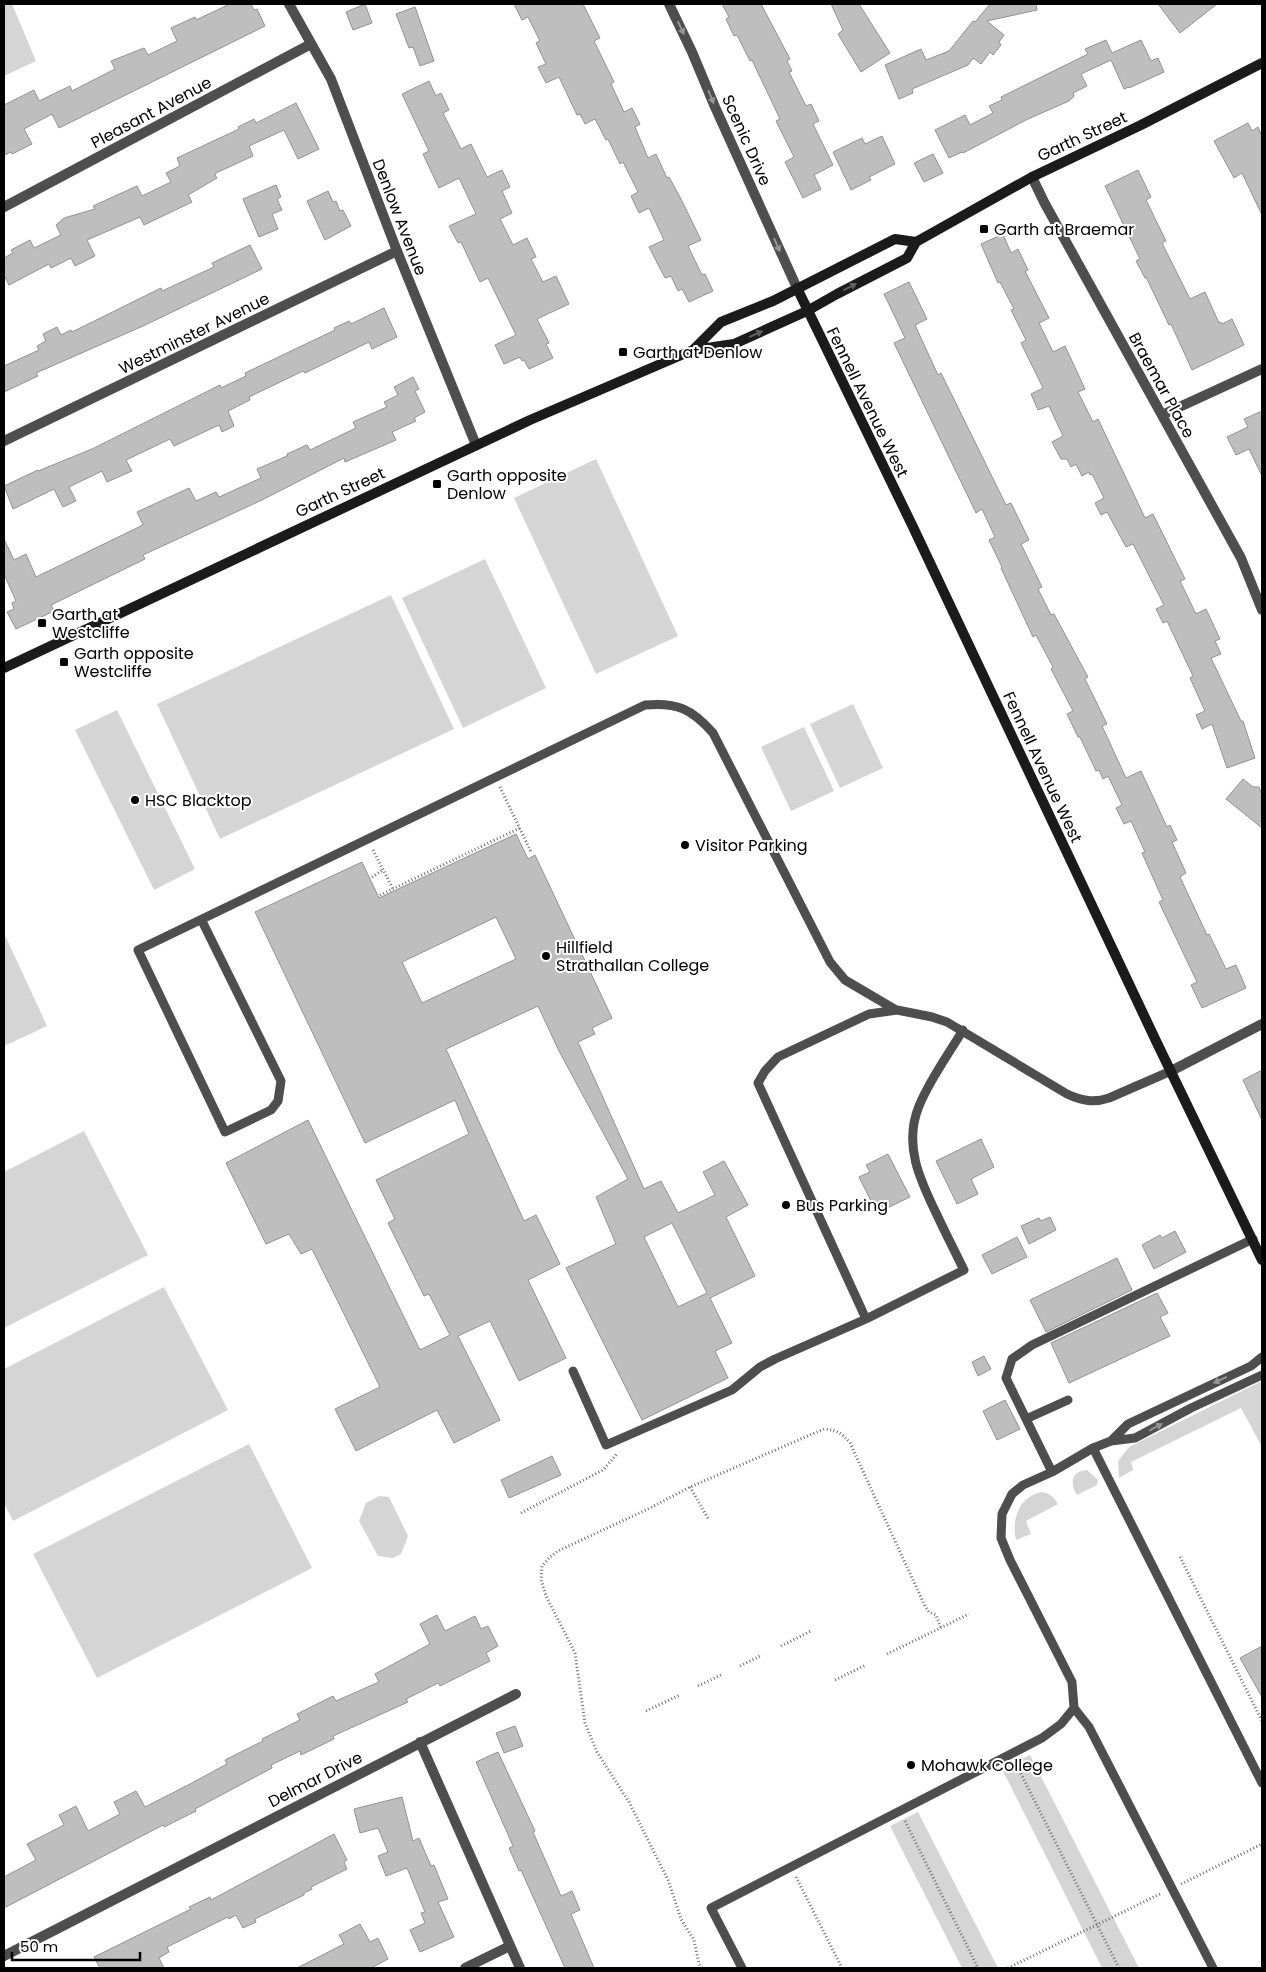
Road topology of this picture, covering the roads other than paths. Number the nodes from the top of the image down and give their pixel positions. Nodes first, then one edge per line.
1 (289, 4) edge
2 (668, 4) edge
3 (311, 44) junction
4 (1262, 63) edge
5 (1032, 176) junction
6 (4, 207) edge
7 (916, 242) junction
8 (397, 251) junction
9 (797, 288) junction
10 (807, 311) junction
11 (693, 350) junction
12 (1262, 368) edge
13 (1162, 415) junction
14 (4, 441) edge
15 (476, 444) junction
16 (1262, 610) edge
17 (4, 668) edge
18 (202, 921) junction
19 (896, 1010) junction
20 (1262, 1024) edge
21 (963, 1030) junction
22 (1170, 1071) junction
23 (1253, 1239) junction
24 (1262, 1260) edge
25 (866, 1319) junction
26 (1262, 1356) edge
27 (573, 1371) dead end
28 (1262, 1375) edge
29 (1068, 1400) dead end
30 (1026, 1418) junction
31 (1111, 1441) junction
32 (1093, 1448) junction
33 (1052, 1472) junction
34 (516, 1694) dead end
35 (1074, 1708) junction
36 (420, 1742) junction
37 (1262, 1783) edge
38 (510, 1946) junction
39 (4, 1956) edge
40 (465, 1968) edge
41 (520, 1968) edge
42 (742, 1968) edge
43 (1213, 1968) edge

1 - 3 street, Denlow Avenue
2 -> 9 street, Scenic Drive
3 - 6 street, Pleasant Avenue
3 - 8 street, Denlow Avenue
4 - 5 main road, Garth Street
5 - 7 main road, Garth Street
5 - 13 street, Braemar Place
7 - 9 main road, Garth Street
10 -> 7 main road, Garth Street
8 - 14 street, Westminster Avenue
8 - 15 street, Denlow Avenue
9 - 10 main road, Fennell Avenue West
9 - 11 main road, Garth Street
11 -> 10 main road, Garth Street
10 - 22 main road, Fennell Avenue West
11 - 15 main road, Garth Street
12 - 13 street
13 - 16 street, Braemar Place
15 - 17 main road, Garth Street
18 - 18 lane
18 - 19 lane
19 - 21 lane
19 - 25 lane
20 - 22 street
21 - 22 lane
21 - 25 lane
22 - 23 main road, Fennell Avenue West
23 - 24 main road, Fennell Avenue West
23 - 30 lane
25 - 27 lane
26 -> 31 lane
31 -> 28 lane
29 - 30 lane
30 - 33 lane
31 - 32 lane
32 - 33 lane
32 - 37 lane
33 - 35 lane
34 - 36 street, Delmar Drive
35 - 42 lane
35 - 43 lane
36 - 38 street
36 - 39 street, Delmar Drive
38 - 40 street
38 - 41 street

